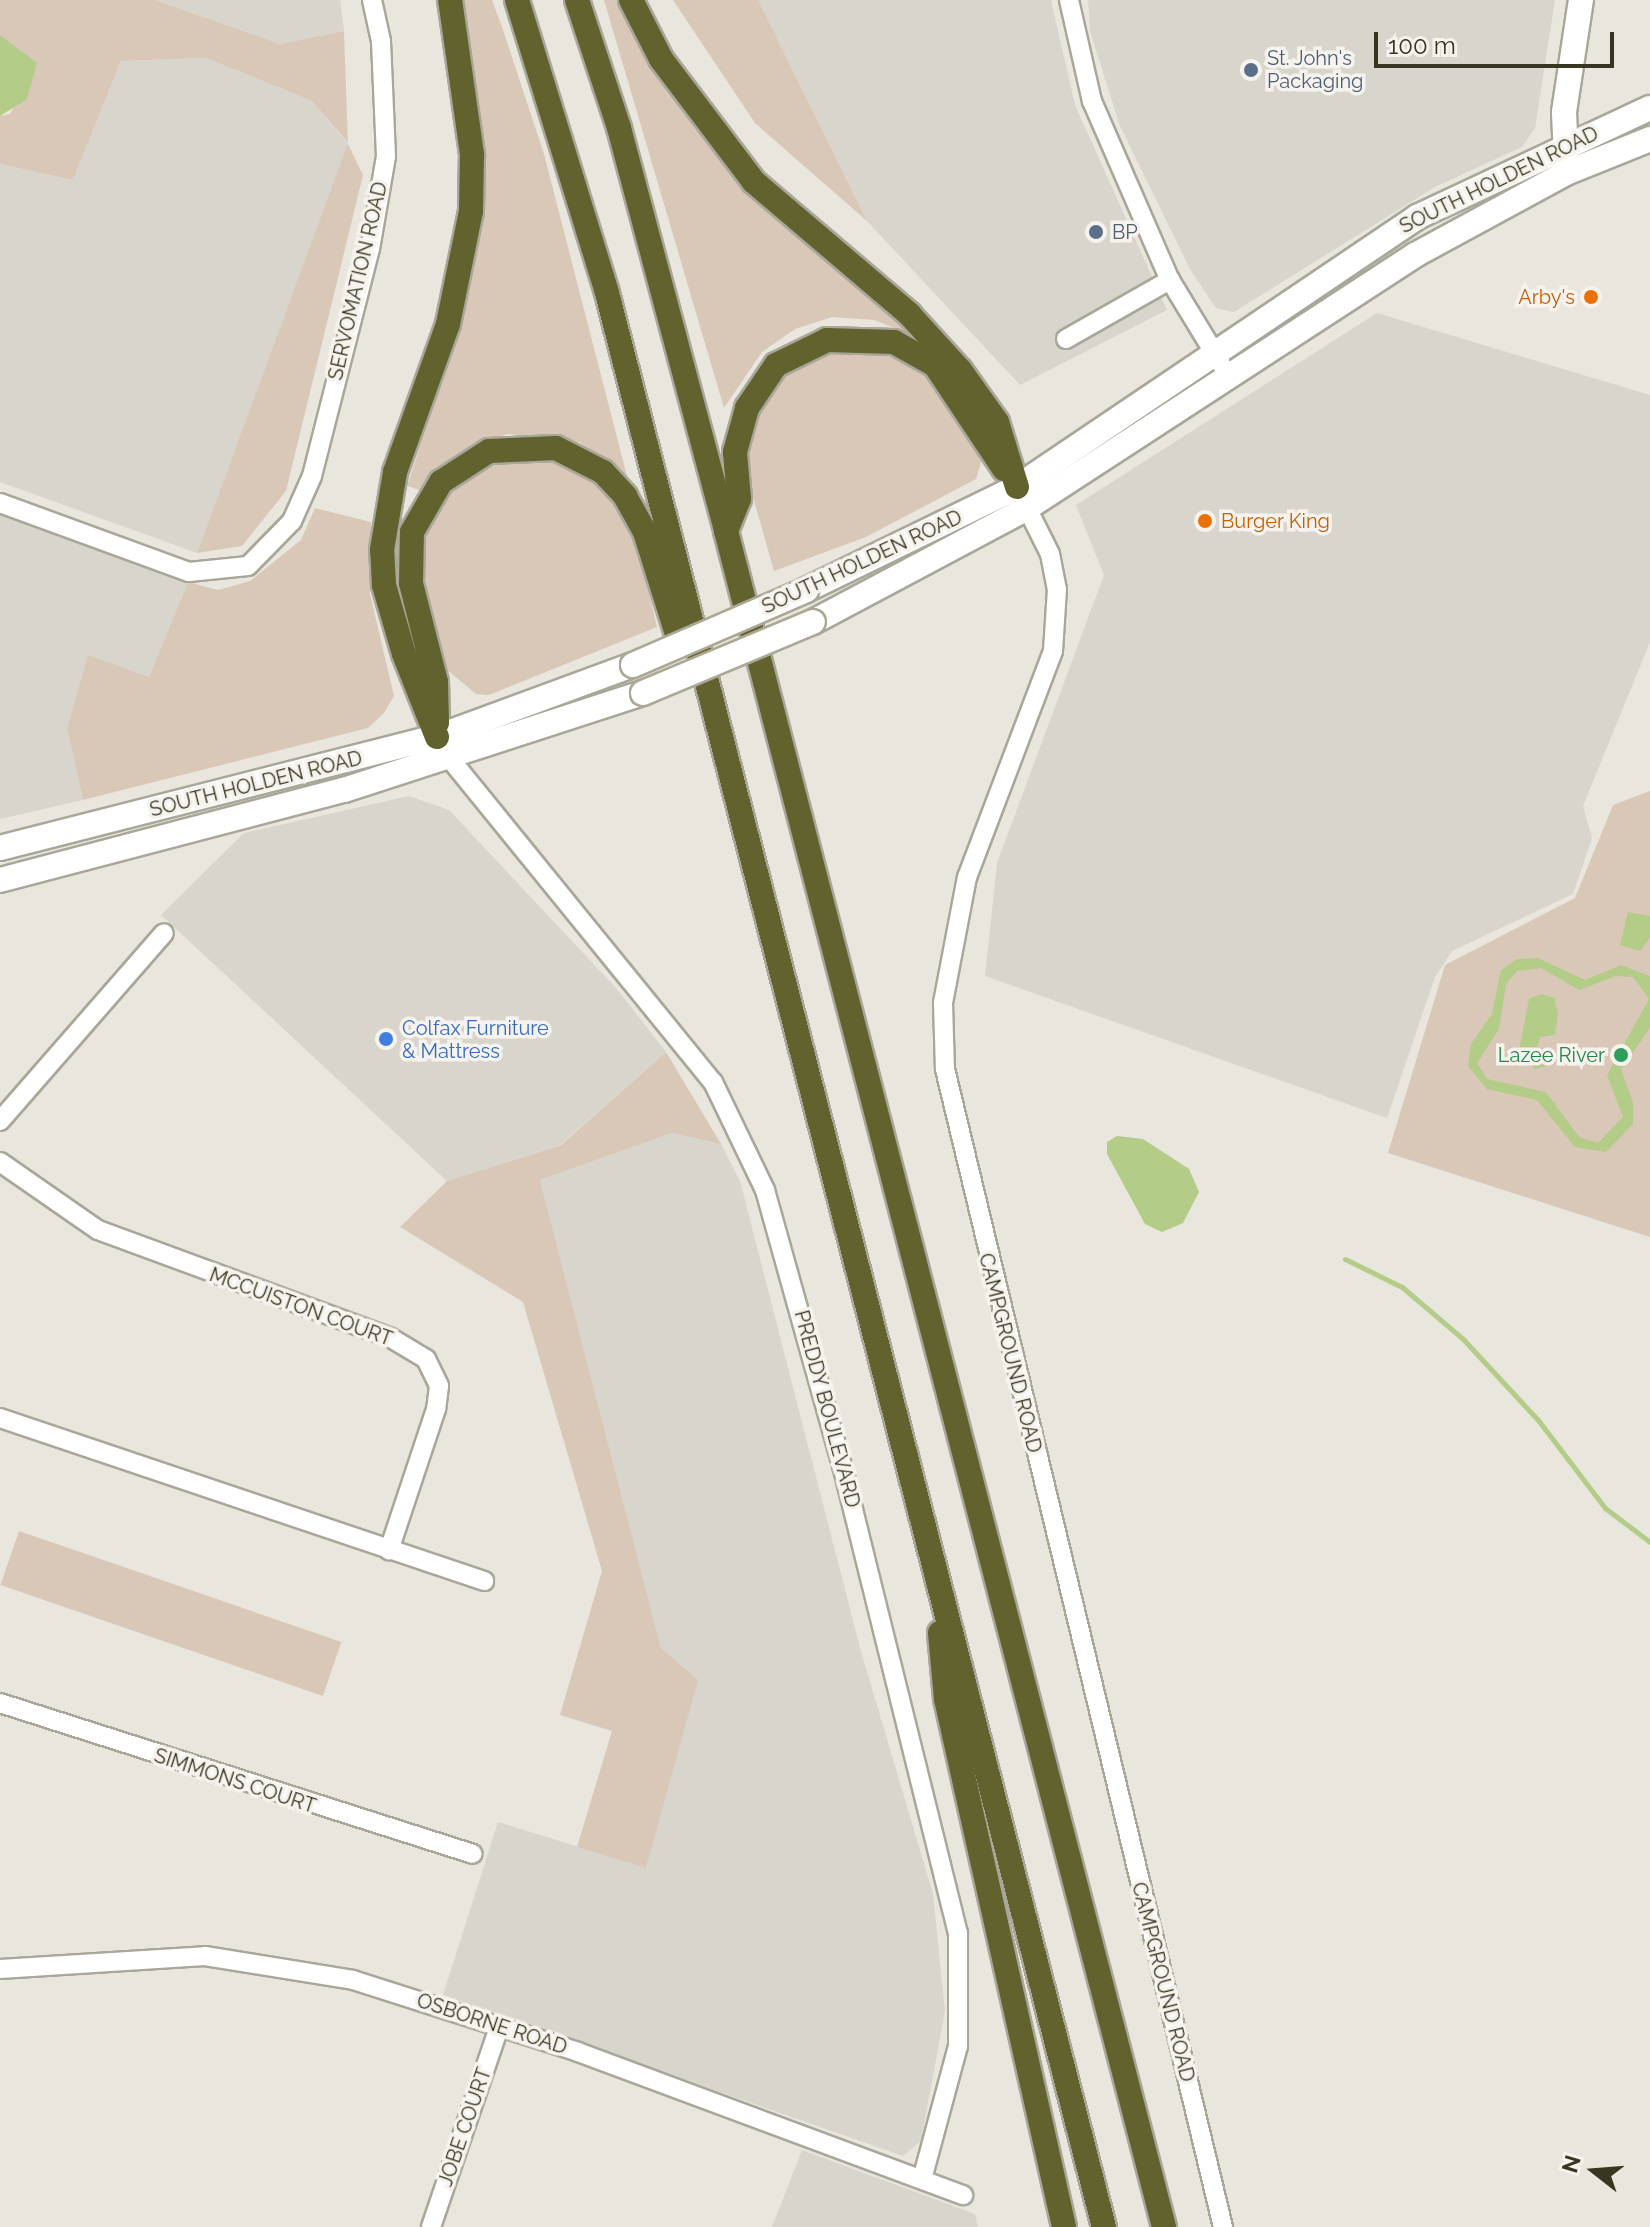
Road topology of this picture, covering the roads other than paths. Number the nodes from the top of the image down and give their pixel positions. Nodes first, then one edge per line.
1 (372, 0) edge
2 (450, 0) edge
3 (517, 0) edge
4 (577, 0) edge
5 (631, 0) edge
6 (1069, 0) edge
7 (1581, 0) edge
8 (1650, 108) edge
9 (1650, 139) edge
10 (1566, 145) junction
11 (1566, 173) junction
12 (1170, 280) junction
13 (1066, 339) dead end
14 (1212, 351) junction
15 (1230, 377) junction
16 (1022, 498) junction
17 (0, 503) edge
18 (726, 531) junction
19 (701, 671) junction
20 (437, 737) junction
21 (446, 761) junction
22 (0, 848) edge
23 (0, 880) edge
24 (164, 933) dead end
25 (0, 1121) edge
26 (0, 1162) edge
27 (0, 1418) edge
28 (389, 1550) junction
29 (933, 1559) junction
30 (484, 1581) dead end
31 (0, 1703) edge
32 (472, 1854) dead end
33 (0, 1969) edge
34 (499, 2027) junction
35 (922, 2179) junction
36 (963, 2195) dead end
37 (431, 2227) edge
38 (1064, 2227) edge
39 (1104, 2227) edge
40 (1164, 2227) edge
41 (1223, 2227) edge

1 - 17 street, SERVOMATION ROAD
2 - 20 highway
3 - 19 highway
4 - 18 highway
5 - 16 highway
6 - 12 street
7 - 10 main road
8 - 10 main road, SOUTH HOLDEN ROAD
9 - 11 main road, SOUTH HOLDEN ROAD
10 - 11 main road
10 - 14 main road, SOUTH HOLDEN ROAD
11 - 15 main road, SOUTH HOLDEN ROAD
12 - 13 street
12 - 14 street
14 - 15 street
14 - 16 main road, SOUTH HOLDEN ROAD
15 - 16 main road, SOUTH HOLDEN ROAD
16 - 18 highway
16 - 20 main road, SOUTH HOLDEN ROAD, bridge
16 - 21 main road, SOUTH HOLDEN ROAD, bridge
16 - 41 street, CAMPGROUND ROAD
18 - 40 highway
19 - 20 highway
19 - 29 highway
20 - 21 street, PREDDY BOULEVARD
20 - 22 main road, SOUTH HOLDEN ROAD
21 - 23 main road, SOUTH HOLDEN ROAD
21 - 35 street, PREDDY BOULEVARD
24 - 25 street
26 - 28 street, MCCUISTON COURT
27 - 28 street
28 - 30 street
29 - 38 highway
29 - 39 highway
31 - 32 street, SIMMONS COURT
33 - 34 street, OSBORNE ROAD
34 - 35 street, OSBORNE ROAD
34 - 37 street, JOBE COURT
35 - 36 street, OSBORNE ROAD

